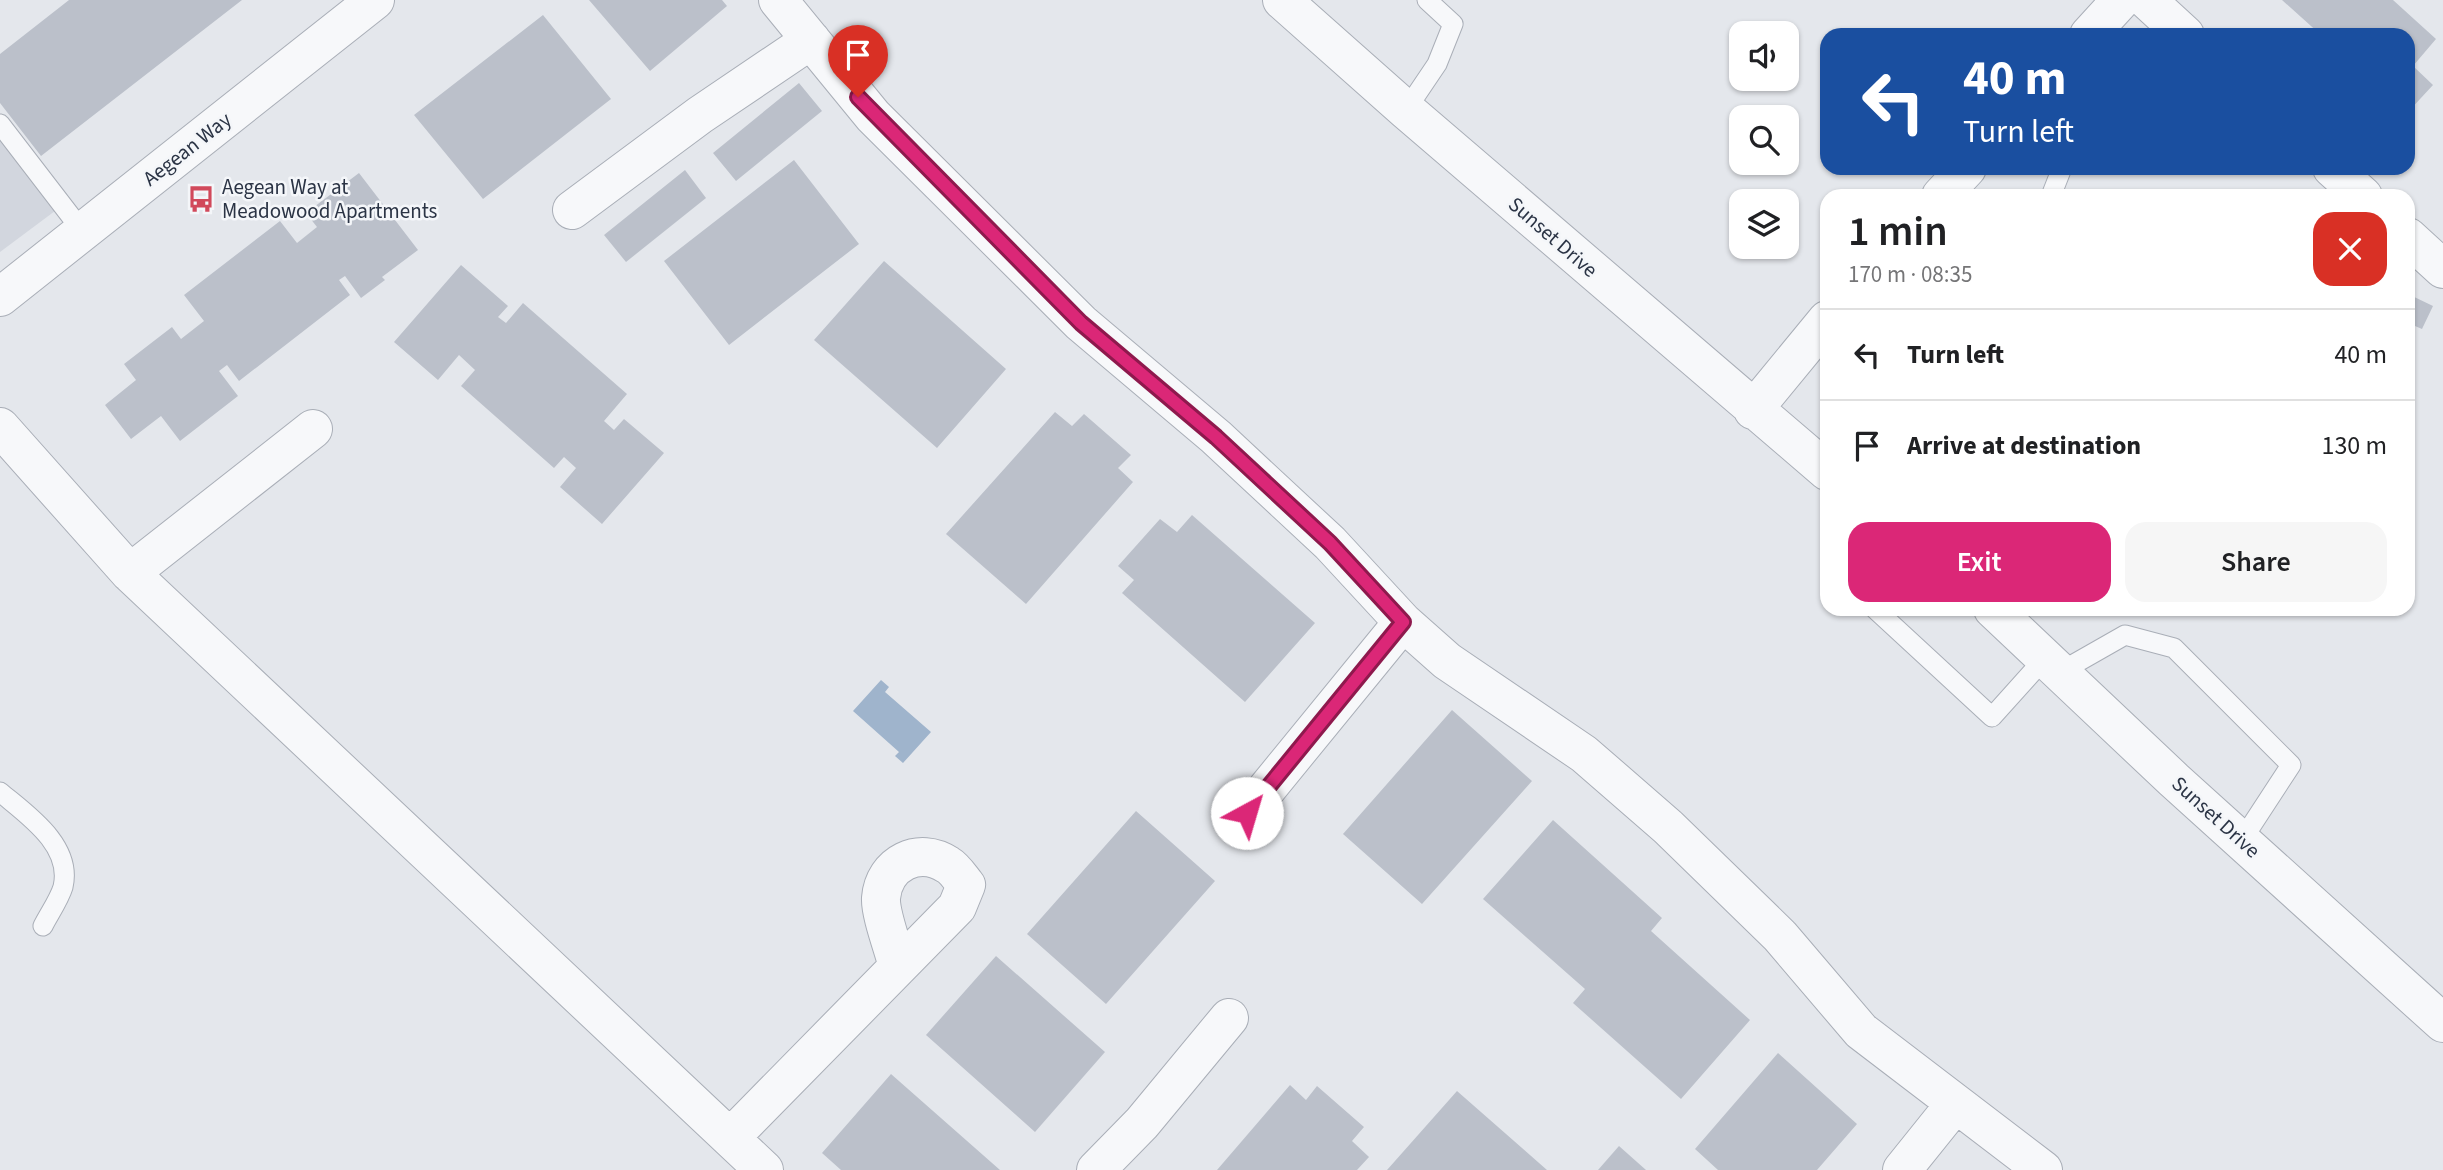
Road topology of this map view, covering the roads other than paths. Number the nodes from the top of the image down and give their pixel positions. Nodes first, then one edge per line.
1 (374, 0) edge
2 (778, 0) edge
3 (1282, 0) edge
4 (1427, 0) edge
5 (2121, 0) edge
6 (2147, 0) edge
7 (2095, 28) edge
8 (2177, 28) edge
9 (811, 40) junction
10 (1405, 110) junction
11 (0, 124) edge
12 (1960, 175) edge
13 (2340, 175) edge
14 (1947, 189) edge
15 (2355, 189) edge
16 (572, 210) dead end
17 (83, 232) junction
18 (2415, 243) edge
19 (2443, 269) edge
20 (0, 297) edge
21 (1820, 329) edge
22 (1753, 410) junction
23 (0, 426) edge
24 (313, 429) dead end
25 (1820, 465) edge
26 (130, 573) junction
27 (1883, 616) edge
28 (2000, 616) edge
29 (1403, 622) junction
30 (2053, 665) junction
31 (0, 792) edge
32 (1247, 813) dead end
33 (2242, 840) junction
34 (43, 926) dead end
35 (898, 967) dead end
36 (1229, 1018) dead end
37 (2443, 1023) edge
38 (1955, 1104) junction
39 (730, 1138) junction
40 (764, 1170) edge
41 (1096, 1170) edge
42 (1902, 1170) edge
43 (2043, 1170) edge

1 - 17 street, Aegean Way
2 - 9 street
3 - 10 street, Sunset Drive
4 - 10 lane
5 - 7 street
6 - 8 street
9 - 16 street
9 - 29 street
10 - 22 street, Sunset Drive
11 - 17 lane
12 - 14 street
13 - 15 street
17 - 20 street, Aegean Way
18 - 19 street
21 - 22 street
22 - 25 street, Sunset Drive
23 - 26 street
24 - 26 street
26 - 39 street
27 - 30 lane
28 - 30 street, Sunset Drive
29 - 32 street
29 - 38 street
30 - 33 street, Sunset Drive
30 - 33 lane
31 - 34 lane
33 - 37 street, Sunset Drive
35 - 39 street
36 - 41 street
38 - 42 street
38 - 43 street
39 - 40 street

